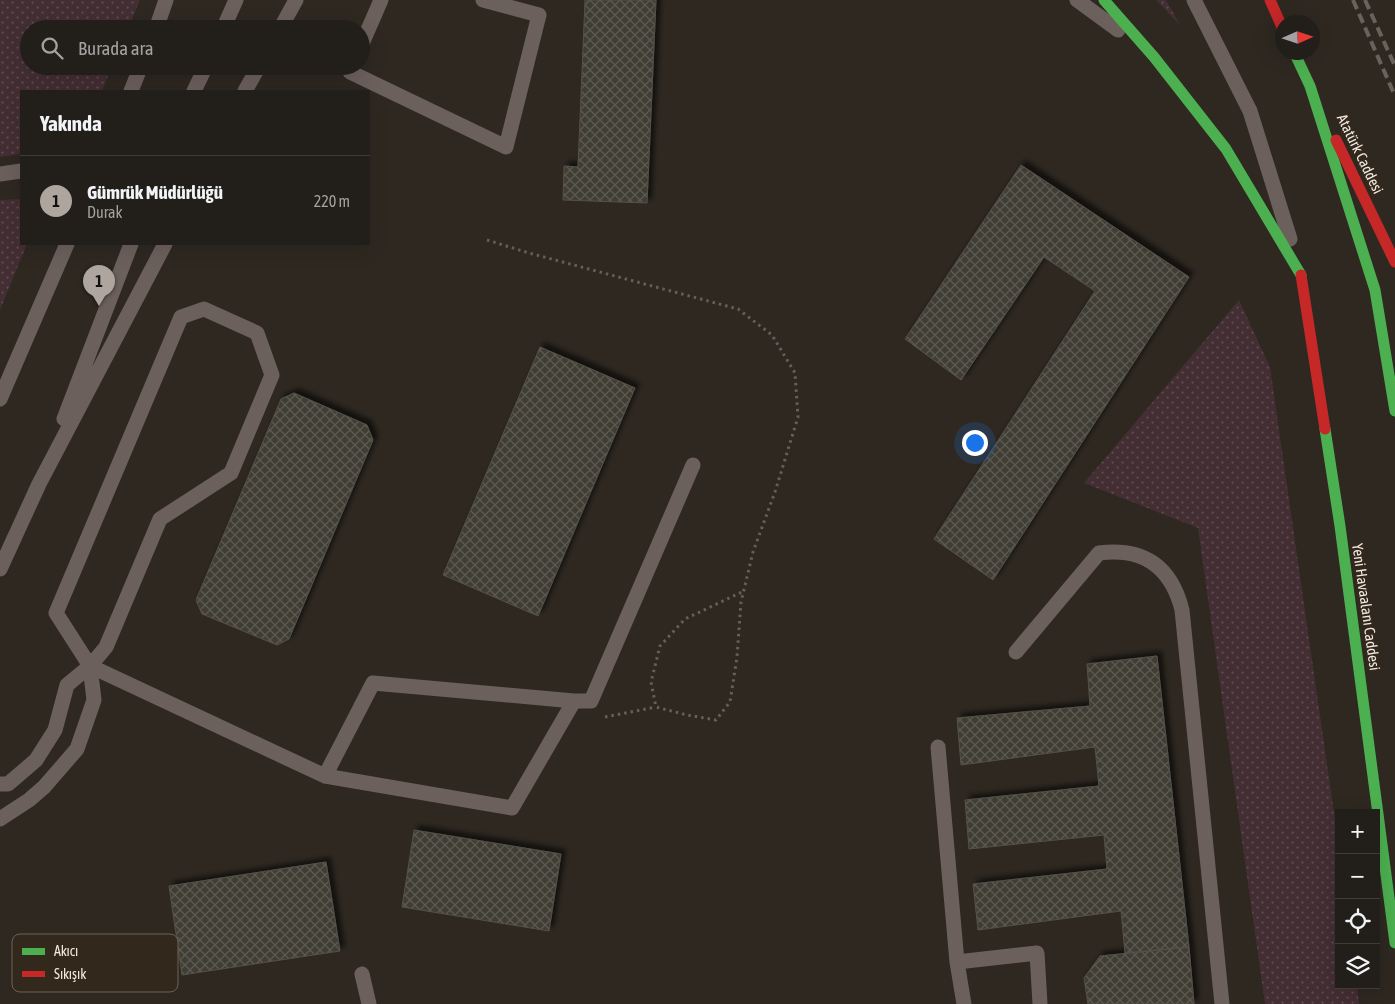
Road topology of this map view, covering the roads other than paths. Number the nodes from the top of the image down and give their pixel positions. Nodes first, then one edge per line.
1 (166, 0) edge
2 (236, 0) edge
3 (296, 0) edge
4 (381, 0) edge
5 (483, 0) edge
6 (1077, 0) edge
7 (1104, 0) edge
8 (1194, 0) edge
9 (1270, 0) edge
10 (1277, 15) edge
11 (159, 20) edge
12 (227, 20) edge
13 (285, 20) edge
14 (370, 25) edge
15 (1154, 57) junction
16 (1298, 60) edge
17 (137, 75) edge
18 (202, 75) edge
19 (254, 75) edge
20 (361, 75) edge
21 (1310, 86) junction
22 (131, 90) edge
23 (194, 90) edge
24 (246, 90) edge
25 (20, 171) edge
26 (0, 174) edge
27 (67, 245) edge
28 (131, 245) edge
29 (164, 245) edge
30 (1395, 262) edge
31 (1302, 276) junction
32 (0, 399) edge
33 (1395, 411) edge
34 (693, 465) dead end
35 (40, 484) junction
36 (0, 568) edge
37 (1016, 652) dead end
38 (90, 666) junction
39 (574, 701) junction
40 (938, 748) dead end
41 (325, 776) junction
42 (0, 784) edge
43 (0, 819) edge
44 (1395, 943) edge
45 (957, 962) junction
46 (362, 974) dead end
47 (369, 1004) edge
48 (964, 1004) edge
49 (1040, 1004) edge
50 (1222, 1004) edge

1 - 11 lane
2 - 12 lane
3 - 13 lane
4 - 14 lane
5 - 20 lane
6 - 15 lane
7 - 15 main road
8 - 31 lane
9 - 10 main road
15 - 31 main road
16 - 21 main road
17 - 22 lane
18 - 23 lane
19 - 24 lane
21 - 30 main road, Atatürk Caddesi
21 - 33 main road
25 - 26 lane
27 - 32 lane
28 - 35 lane
29 - 35 lane
31 - 44 main road, Yeni Havaalanı Caddesi
34 - 39 lane
35 - 36 lane
37 - 50 lane
38 - 38 lane
38 - 41 lane
38 - 42 lane
38 - 43 lane
39 - 41 lane
39 - 41 lane
40 - 45 lane
45 - 48 lane
45 - 49 lane
46 - 47 lane

